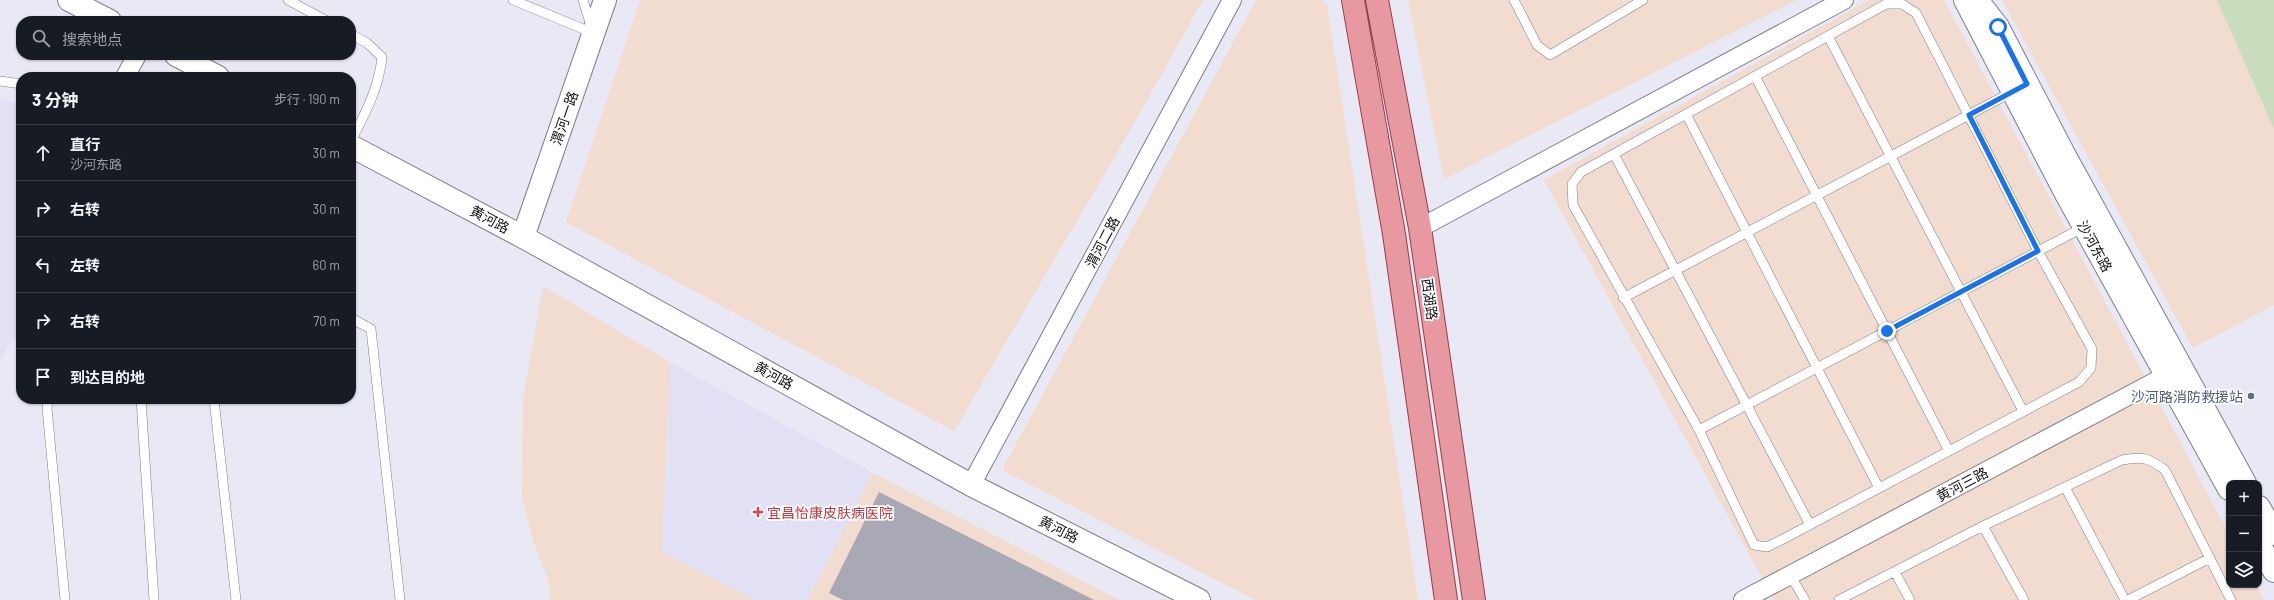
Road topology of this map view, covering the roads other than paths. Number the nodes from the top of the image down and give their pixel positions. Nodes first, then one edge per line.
1 (69, 0) edge
2 (288, 0) edge
3 (512, 0) edge
4 (583, 0) edge
5 (605, 0) edge
6 (1232, 0) edge
7 (1353, 0) edge
8 (1377, 0) edge
9 (1514, 0) edge
10 (1643, 0) edge
11 (1844, 0) edge
12 (1979, 2) edge
13 (100, 16) edge
14 (318, 16) edge
15 (594, 33) junction
16 (1828, 36) junction
17 (356, 37) edge
18 (134, 60) edge
19 (186, 60) edge
20 (128, 72) edge
21 (208, 72) edge
22 (1755, 76) junction
23 (0, 81) edge
24 (16, 83) edge
25 (2020, 88) junction
26 (1686, 114) junction
27 (1969, 115) junction
28 (356, 132) edge
29 (356, 149) edge
30 (1614, 154) junction
31 (1891, 156) junction
32 (1817, 195) junction
33 (2092, 223) junction
34 (1420, 228) junction
35 (1747, 232) junction
36 (523, 237) junction
37 (2038, 251) junction
38 (1675, 270) junction
39 (1961, 292) junction
40 (1623, 298) junction
41 (356, 321) edge
42 (1887, 331) junction
43 (1816, 368) junction
44 (2174, 372) junction
45 (48, 404) edge
46 (141, 404) edge
47 (215, 404) edge
48 (1746, 405) junction
49 (2024, 411) junction
50 (1699, 430) junction
51 (1949, 451) junction
52 (2244, 480) edge
53 (2226, 483) edge
54 (971, 484) junction
55 (2065, 487) junction
56 (1879, 488) junction
57 (2262, 512) edge
58 (1810, 525) junction
59 (1983, 526) junction
60 (2274, 534) edge
61 (2262, 549) edge
62 (2210, 558) junction
63 (2274, 571) edge
64 (1895, 572) junction
65 (1790, 575) junction
66 (65, 600) edge
67 (154, 600) edge
68 (236, 600) edge
69 (400, 600) edge
70 (1199, 600) edge
71 (1446, 600) edge
72 (1474, 600) edge
73 (1742, 600) edge
74 (1804, 600) edge
75 (1839, 600) edge
76 (1910, 600) edge
77 (2024, 600) edge
78 (2126, 600) edge
79 (2231, 600) edge

1 - 13 main road
2 - 14 lane
3 - 15 lane
4 - 15 lane
5 - 15 main road, 渭河一路
6 - 54 street, 渭河二路
7 - 71 main road, 西湖路
8 - 34 main road, 西湖路
9 - 10 lane
11 - 34 street
12 - 25 main road, 沙河东路
15 - 36 main road, 渭河一路
16 - 22 lane
16 - 27 lane
16 - 31 lane
17 - 28 lane
18 - 20 street
19 - 21 main road
22 - 26 lane
22 - 32 lane
23 - 24 lane
25 - 27 lane
25 - 33 main road, 沙河东路
26 - 30 lane
26 - 35 lane
27 - 31 lane
27 - 37 lane
29 - 36 main road, 黄河路
30 - 38 lane
30 - 40 lane
31 - 32 lane
31 - 39 lane
32 - 35 lane
32 - 42 lane
33 - 37 lane
33 - 44 main road, 沙河东路
34 - 72 main road, 西湖路
35 - 38 lane
35 - 43 lane
36 - 54 main road, 黄河路
37 - 39 lane
37 - 49 lane
38 - 40 lane
38 - 48 lane
39 - 42 lane
39 - 49 lane
40 - 50 lane
41 - 69 lane
42 - 43 lane
42 - 51 lane
43 - 48 lane
43 - 56 lane
44 - 52 main road, 沙河东路
44 - 53 main road, 沙河东路
44 - 65 street, 黄河三路
45 - 66 lane
46 - 67 lane
47 - 68 lane
48 - 50 lane
48 - 58 lane
49 - 51 lane
50 - 58 lane
51 - 56 lane
54 - 70 main road, 黄河路
55 - 59 lane
55 - 62 lane
55 - 78 lane
56 - 58 lane
57 - 60 main road
59 - 64 lane
59 - 77 lane
61 - 63 main road
62 - 78 lane
62 - 79 lane
64 - 75 lane
64 - 76 lane
65 - 73 street, 黄河三路
65 - 74 lane

